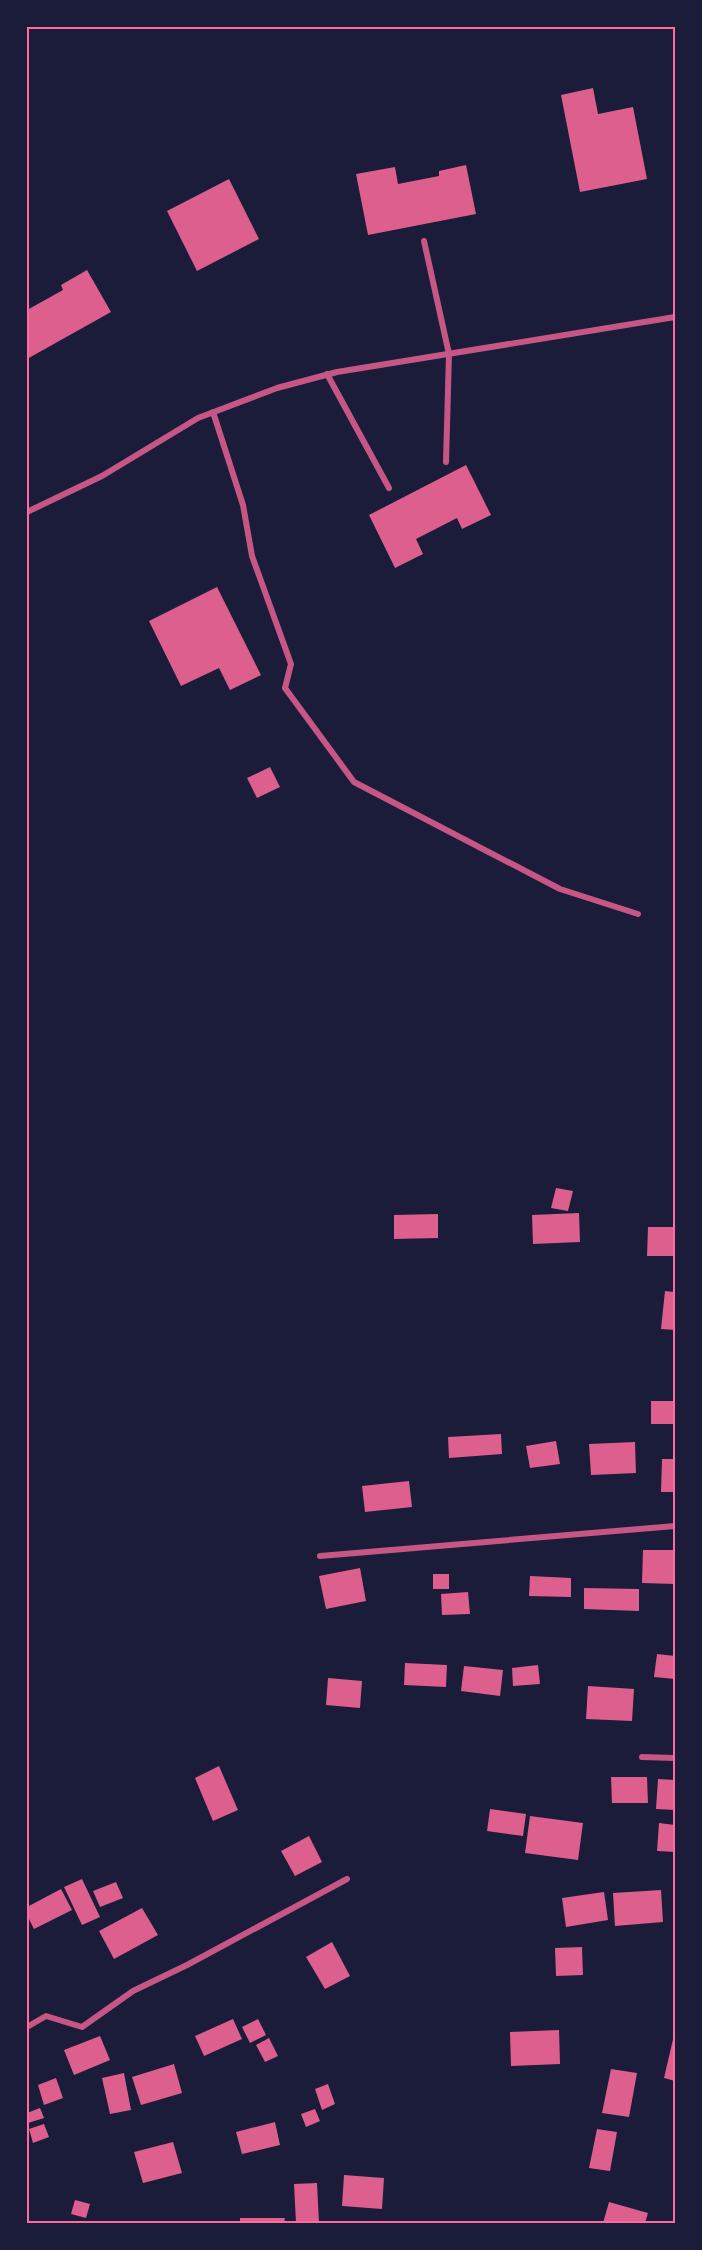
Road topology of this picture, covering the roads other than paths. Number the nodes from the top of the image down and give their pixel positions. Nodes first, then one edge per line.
1 (424, 241) dead end
2 (675, 317) edge
3 (449, 354) junction
4 (327, 374) junction
5 (213, 412) junction
6 (446, 462) dead end
7 (389, 488) dead end
8 (27, 512) edge
9 (638, 914) dead end
10 (675, 1526) edge
11 (320, 1556) dead end
12 (642, 1756) dead end
13 (675, 1758) edge
14 (347, 1879) dead end
15 (27, 2027) edge

1 - 3 street
2 - 3 street
3 - 4 street
3 - 6 street
4 - 5 street
4 - 7 street
5 - 8 street
5 - 9 street
10 - 11 street
12 - 13 street
14 - 15 street

